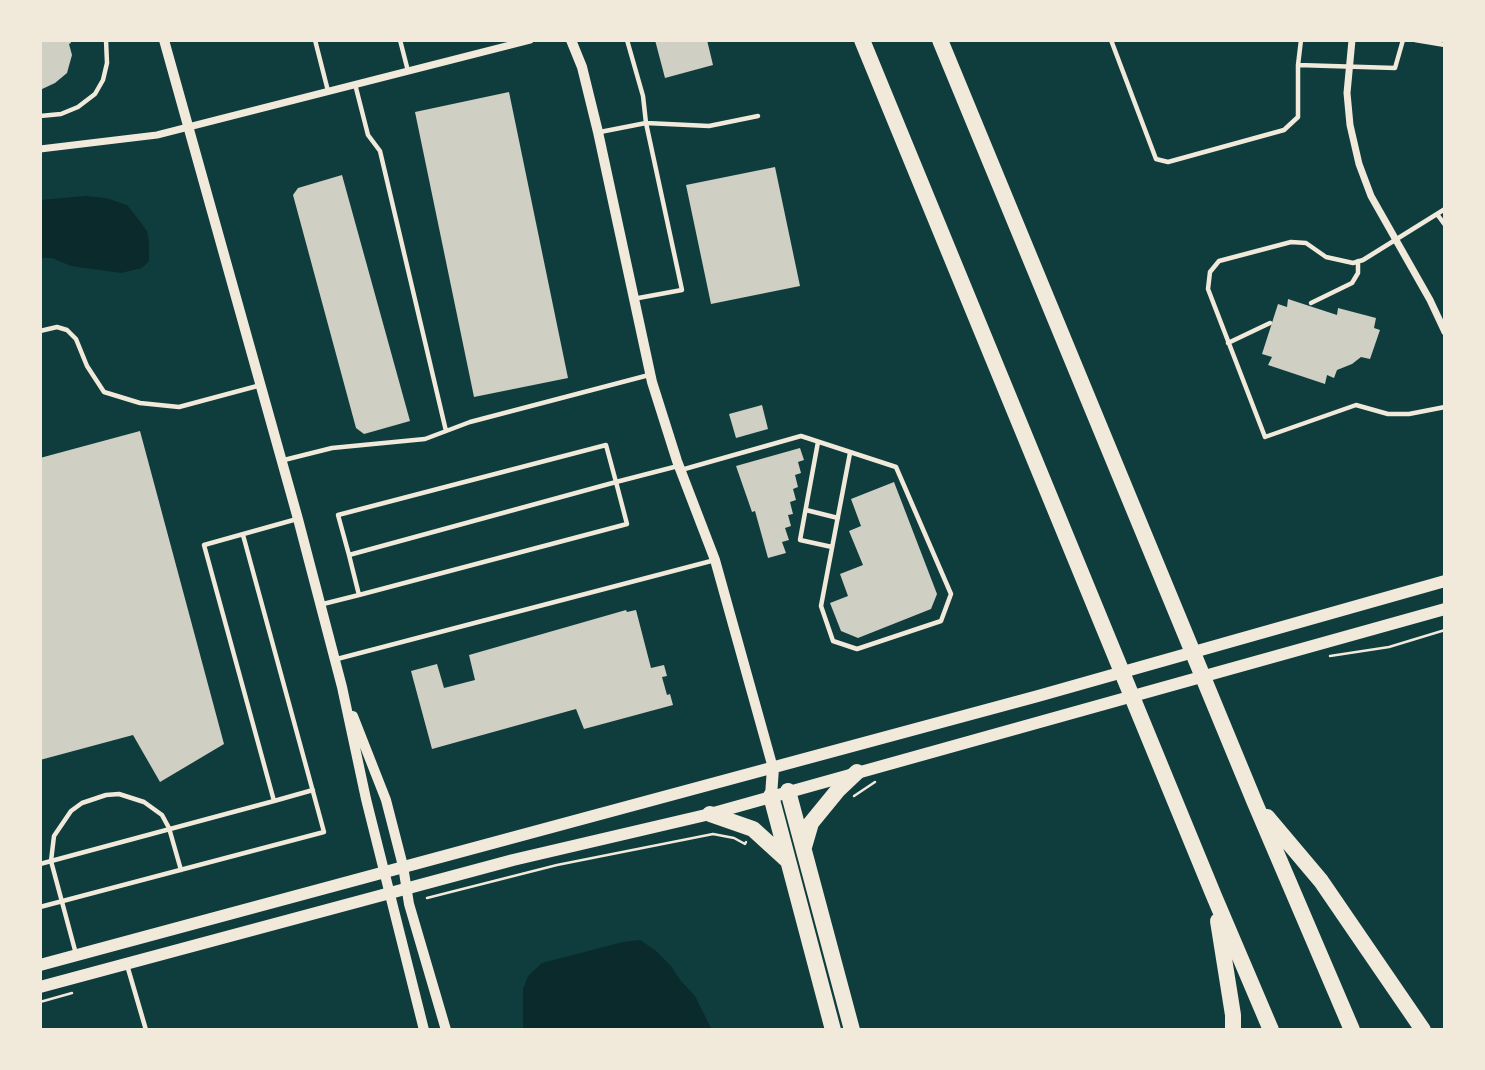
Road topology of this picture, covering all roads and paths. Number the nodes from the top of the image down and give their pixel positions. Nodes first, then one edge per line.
1 (106, 40) edge
2 (164, 40) edge
3 (316, 40) edge
4 (400, 40) edge
5 (530, 40) edge
6 (571, 40) edge
7 (627, 40) edge
8 (862, 40) edge
9 (940, 40) edge
10 (1111, 40) edge
11 (1301, 40) edge
12 (1352, 40) edge
13 (1403, 40) edge
14 (1415, 40) edge
15 (1445, 45) edge
16 (1298, 65) junction
17 (1349, 67) junction
18 (408, 71) junction
19 (355, 84) junction
20 (328, 91) junction
21 (40, 116) edge
22 (758, 116) dead end
23 (646, 123) junction
24 (187, 126) junction
25 (598, 132) junction
26 (40, 149) edge
27 (1445, 209) edge
28 (1437, 214) junction
29 (1445, 225) edge
30 (1395, 240) junction
31 (1358, 261) junction
32 (632, 300) junction
33 (1311, 303) dead end
34 (1270, 323) dead end
35 (40, 331) edge
36 (1445, 332) edge
37 (1227, 343) junction
38 (650, 375) junction
39 (262, 385) junction
40 (1445, 407) edge
41 (446, 431) junction
42 (818, 442) junction
43 (850, 453) junction
44 (282, 460) junction
45 (680, 468) junction
46 (616, 482) junction
47 (806, 510) junction
48 (838, 518) junction
49 (298, 519) junction
50 (243, 535) junction
51 (832, 547) junction
52 (349, 555) junction
53 (715, 560) junction
54 (1445, 581) edge
55 (359, 595) junction
56 (320, 605) junction
57 (1445, 609) edge
58 (1445, 630) edge
59 (1329, 656) dead end
60 (335, 660) junction
61 (342, 687) junction
62 (773, 768) junction
63 (857, 772) junction
64 (313, 790) junction
65 (788, 791) junction
66 (771, 796) junction
67 (274, 801) junction
68 (1255, 803) junction
69 (710, 814) junction
70 (169, 828) junction
71 (804, 847) junction
72 (51, 861) junction
73 (788, 861) junction
74 (40, 864) edge
75 (403, 866) junction
76 (181, 870) junction
77 (384, 872) junction
78 (407, 888) junction
79 (390, 893) junction
80 (1214, 896) junction
81 (62, 901) junction
82 (40, 907) edge
83 (77, 955) junction
84 (127, 964) junction
85 (40, 965) edge
86 (40, 987) edge
87 (146, 1030) edge
88 (424, 1030) edge
89 (446, 1030) edge
90 (834, 1030) edge
91 (852, 1030) edge
92 (1233, 1030) edge
93 (1271, 1030) edge
94 (1352, 1030) edge
95 (1423, 1030) edge

1 - 21 lane
2 - 24 street
3 - 20 lane
4 - 18 lane
5 - 18 street
6 - 25 street
7 - 23 lane
8 - 80 highway
9 - 68 highway
10 - 16 lane
11 - 16 lane
12 - 17 street
13 - 17 lane
14 - 15 lane
16 - 17 lane
17 - 30 street
18 - 19 street
19 - 20 street
19 - 41 lane
20 - 24 street
22 - 23 lane
23 - 25 lane
23 - 32 lane
24 - 26 street
24 - 39 street
25 - 32 street
27 - 28 lane
28 - 29 lane
28 - 30 lane
30 - 31 lane
30 - 36 street
31 - 33 lane
31 - 37 lane
32 - 38 street
34 - 37 lane
35 - 39 lane
37 - 40 lane
38 - 41 lane
38 - 45 street
39 - 44 street
41 - 44 lane
42 - 43 lane
42 - 45 lane
42 - 47 lane
43 - 48 lane
43 - 51 lane
44 - 49 street
45 - 46 lane
45 - 53 street
46 - 52 lane
46 - 52 lane
46 - 55 lane
47 - 48 lane
47 - 51 lane
48 - 51 lane
49 - 50 lane
49 - 56 street
50 - 64 lane
50 - 67 lane
52 - 55 lane
53 - 60 lane
53 - 62 street
54 - 62 main road
55 - 56 lane
56 - 60 street
57 - 63 main road
58 - 59 path
60 - 61 street
61 - 75 street
61 - 77 street
62 - 65 main road
62 - 66 main road
62 - 75 main road
63 - 65 main road
63 - 71 highway
64 - 67 lane
64 - 76 lane
65 - 66 main road
65 - 71 highway
66 - 69 main road
66 - 73 highway
67 - 70 lane
68 - 94 highway
68 - 95 highway
69 - 73 highway
69 - 78 main road
70 - 72 lane
70 - 72 lane
70 - 76 lane
71 - 91 highway
72 - 74 lane
72 - 81 lane
73 - 90 highway
75 - 77 main road
75 - 78 street
76 - 81 lane
77 - 79 street
77 - 83 main road
78 - 79 main road
78 - 89 street
79 - 84 main road
79 - 88 street
80 - 92 highway
80 - 93 highway
81 - 82 lane
81 - 83 lane
83 - 85 main road
84 - 86 main road
84 - 87 lane

